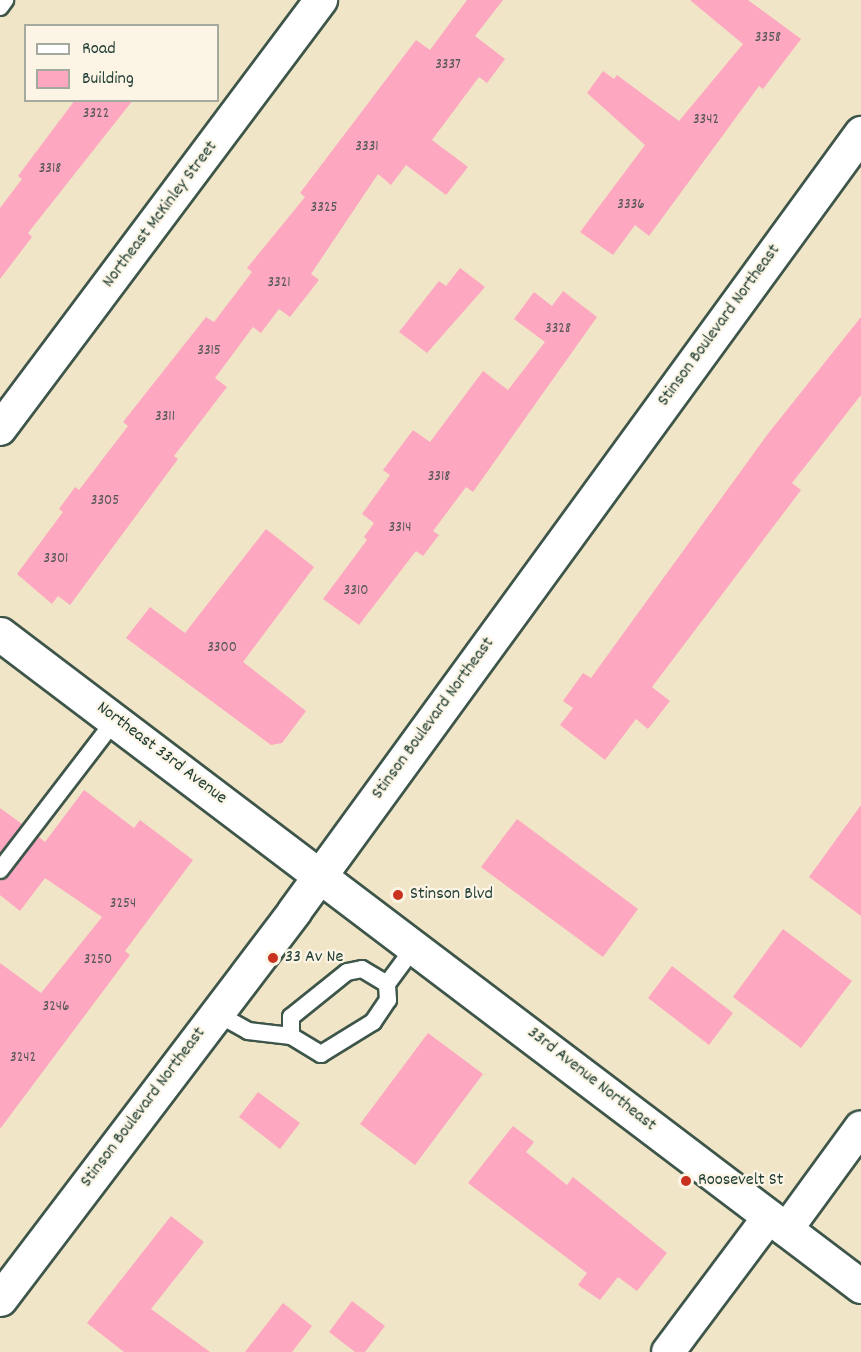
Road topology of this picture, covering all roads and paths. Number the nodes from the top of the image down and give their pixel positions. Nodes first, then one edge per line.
1 (5, 0) edge
2 (321, 0) edge
3 (0, 7) edge
4 (861, 133) edge
5 (0, 429) edge
6 (0, 634) edge
7 (115, 720) junction
8 (0, 870) edge
9 (321, 874) junction
10 (415, 946) junction
11 (387, 984) junction
12 (216, 1013) junction
13 (291, 1036) junction
14 (861, 1127) edge
15 (777, 1224) junction
16 (861, 1286) edge
17 (0, 1299) edge
18 (668, 1352) edge

1 - 3 lane
2 - 5 street, Northeast McKinley Street
4 - 9 street, Stinson Boulevard Northeast
6 - 7 street, Northeast 33rd Avenue
7 - 8 lane
7 - 9 street, Northeast 33rd Avenue
9 - 10 street, 33rd Avenue Northeast
9 - 12 street, Stinson Boulevard Northeast
10 - 11 lane
10 - 15 street, 33rd Avenue Northeast
11 - 13 lane
11 - 13 lane
12 - 13 lane
12 - 17 street, Stinson Boulevard Northeast
14 - 15 street
15 - 16 street, 33rd Avenue Northeast
15 - 18 street

